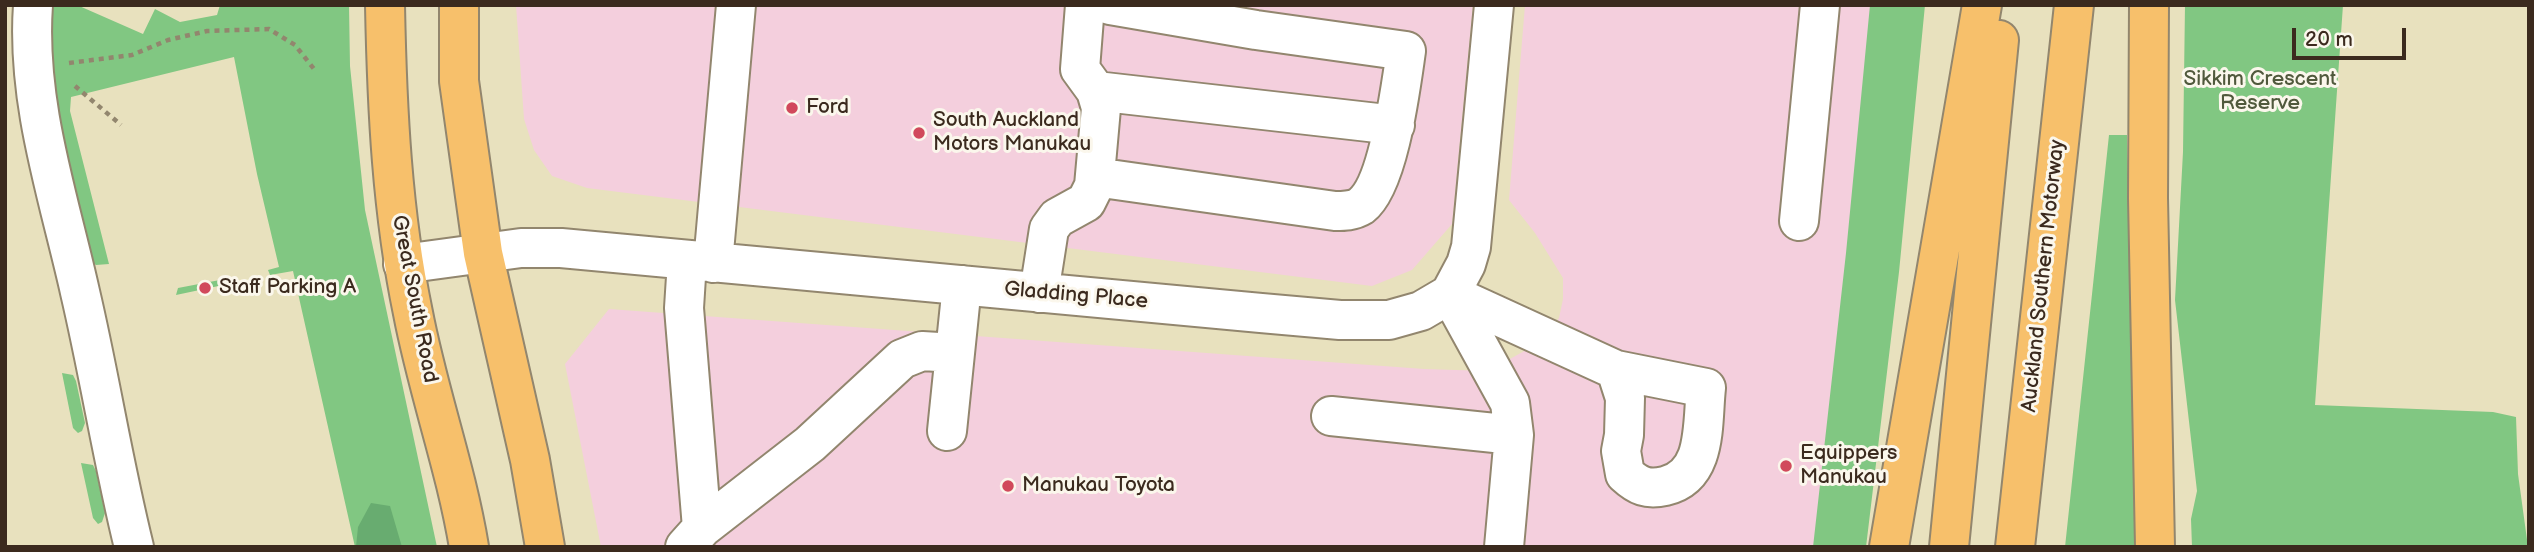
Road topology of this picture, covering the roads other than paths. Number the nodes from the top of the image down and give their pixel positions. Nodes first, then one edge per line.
1 (33, 5) edge
2 (385, 5) edge
3 (459, 5) edge
4 (736, 5) edge
5 (1085, 5) edge
6 (1110, 5) edge
7 (1494, 5) edge
8 (1820, 5) edge
9 (1982, 5) edge
10 (2003, 5) edge
11 (2074, 5) edge
12 (2149, 5) edge
13 (1096, 91) junction
14 (1395, 125) junction
15 (1095, 177) junction
16 (1799, 221) dead end
17 (483, 253) junction
18 (700, 262) junction
19 (403, 264) junction
20 (962, 285) junction
21 (1039, 293) junction
22 (1450, 294) junction
23 (955, 353) junction
24 (1616, 370) dead end
25 (1331, 416) dead end
26 (947, 431) dead end
27 (1514, 435) junction
28 (693, 537) edge
29 (134, 547) edge
30 (469, 547) edge
31 (545, 547) edge
32 (1504, 547) edge
33 (1889, 547) edge
34 (1949, 547) edge
35 (2015, 547) edge
36 (2155, 547) edge

1 - 29 street
2 - 19 main road, Great South Road
3 - 17 main road
4 - 18 street
5 - 13 street
6 - 14 street
7 - 22 street
8 - 16 street
9 - 33 main road
10 - 34 main road
11 - 35 main road, Auckland Southern Motorway
12 - 36 main road
13 - 14 street
13 - 15 street
14 - 15 street
15 - 21 street
17 - 18 street, Gladding Place
17 - 19 street, Gladding Place
17 - 31 main road
18 - 20 street, Gladding Place
18 - 28 street
19 - 30 main road, Great South Road
20 - 21 street, Gladding Place
20 - 23 street
21 - 22 street, Gladding Place
22 - 24 street
22 - 27 street
23 - 26 street
23 - 28 street
25 - 27 street
27 - 32 street

